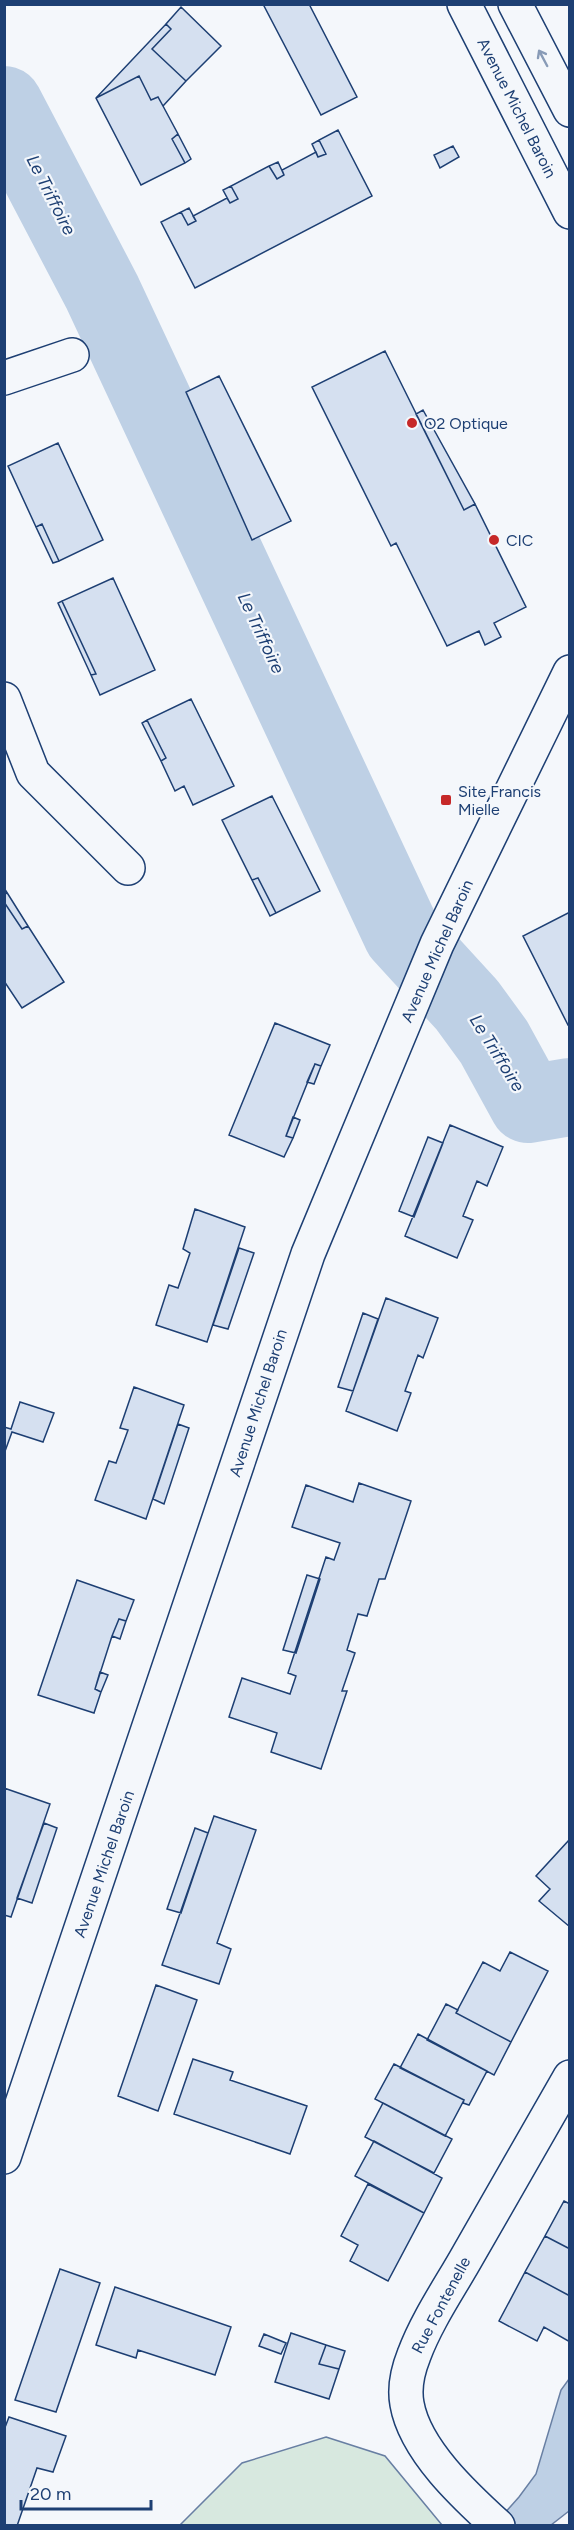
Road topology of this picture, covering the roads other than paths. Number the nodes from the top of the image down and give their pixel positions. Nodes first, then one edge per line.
1 (464, 4) edge
2 (514, 4) edge
3 (570, 110) edge
4 (570, 212) edge
5 (72, 355) dead end
6 (4, 378) edge
7 (570, 672) edge
8 (4, 699) edge
9 (128, 868) dead end
10 (570, 2077) edge
11 (5, 2153) edge
12 (493, 2521) edge

1 - 4 street, Avenue Michel Baroin
3 -> 2 street
5 - 6 street
7 - 11 street, Avenue Michel Baroin
8 - 9 street
10 - 12 street, Rue Fontenelle

